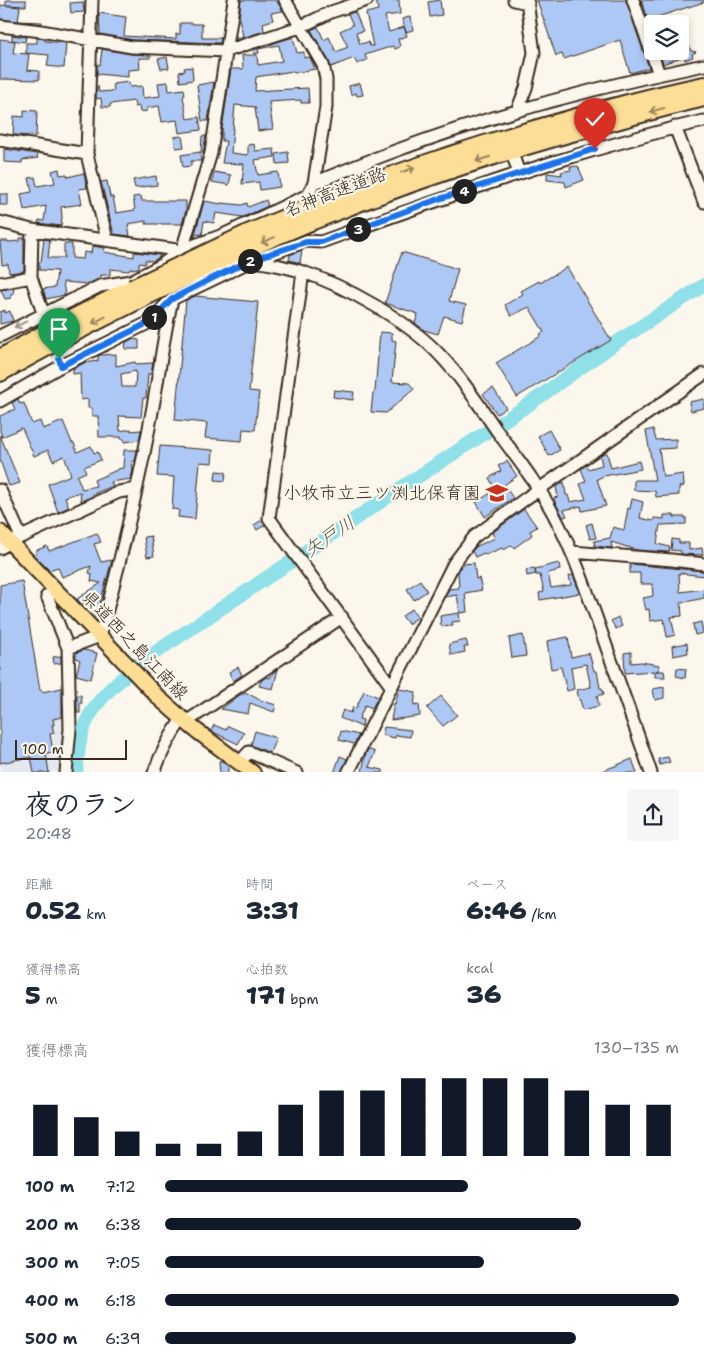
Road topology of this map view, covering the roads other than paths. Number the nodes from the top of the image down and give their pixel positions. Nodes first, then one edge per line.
1 (92, 0) edge
2 (234, 0) edge
3 (285, 0) edge
4 (332, 0) edge
5 (367, 0) edge
6 (514, 0) edge
7 (633, 0) edge
8 (528, 2) edge
9 (331, 12) junction
10 (0, 26) edge
11 (300, 27) junction
12 (90, 41) junction
13 (226, 51) junction
14 (704, 64) edge
15 (659, 74) junction
16 (704, 85) edge
17 (704, 98) edge
18 (518, 111) junction
19 (500, 116) junction
20 (704, 121) edge
21 (675, 127) junction
22 (504, 130) dead end
23 (0, 140) edge
24 (87, 154) junction
25 (514, 159) dead end
26 (519, 173) junction
27 (314, 183) junction
28 (704, 202) edge
29 (311, 207) junction
30 (0, 222) edge
31 (32, 230) junction
32 (107, 240) junction
33 (306, 242) junction
34 (181, 250) junction
35 (251, 260) junction
36 (303, 272) junction
37 (32, 277) junction
38 (0, 282) edge
39 (137, 293) junction
40 (172, 299) junction
41 (44, 317) junction
42 (0, 336) edge
43 (0, 358) edge
44 (0, 373) edge
45 (704, 374) edge
46 (0, 401) edge
47 (136, 488) junction
48 (0, 490) edge
49 (539, 490) junction
50 (8, 540) edge
51 (572, 552) junction
52 (704, 564) edge
53 (55, 590) junction
54 (342, 617) junction
55 (100, 636) junction
56 (68, 648) junction
57 (391, 686) junction
58 (184, 721) junction
59 (239, 762) junction
60 (66, 772) edge
61 (154, 772) edge
62 (253, 772) edge
63 (297, 772) edge
64 (348, 772) edge
65 (651, 772) edge

1 - 12 street
2 - 13 street
3 - 11 street
4 - 9 street
5 - 9 street
6 - 8 street
7 - 15 street
8 - 18 street
9 - 11 street
10 - 12 street
11 - 13 street
11 - 27 street
12 - 13 street
12 - 24 street
13 - 34 street
14 - 15 street
15 - 18 street
29 -> 16 highway, 名神高速道路
17 -> 29 highway, 名神高速道路
18 - 19 street
19 - 22 street
19 - 27 street
20 - 21 street
21 - 26 street
21 - 28 street
23 - 24 street
24 - 32 street
25 - 26 street
26 - 33 street
27 - 29 street
29 - 33 street
29 - 34 street
29 - 39 highway, 名神高速道路, bridge
30 - 31 street
31 - 32 street
31 - 37 street
32 - 34 street
33 - 35 street
34 - 35 street
34 - 40 street
34 - 41 street
35 - 36 street
35 - 40 street
36 - 49 street
36 - 54 street
37 - 38 street
37 - 41 street
39 - 43 highway, 名神高速道路
39 -> 44 highway, 名神高速道路
40 - 46 street
40 - 47 street
41 -> 42 street
45 - 49 street
47 - 50 street
47 - 55 street
48 - 50 street
49 - 51 street
49 - 57 street
50 - 53 main road, 県道西之島江南線
51 - 52 street
51 - 65 street
53 - 55 main road, 県道西之島江南線
53 - 56 street
54 - 57 street
54 - 58 street
55 - 56 street
55 - 58 main road, 県道西之島江南線
56 - 60 street
57 - 64 street
58 - 59 main road, 県道西之島江南線
58 - 61 street
59 - 62 main road, 県道西之島江南線
59 - 63 street

